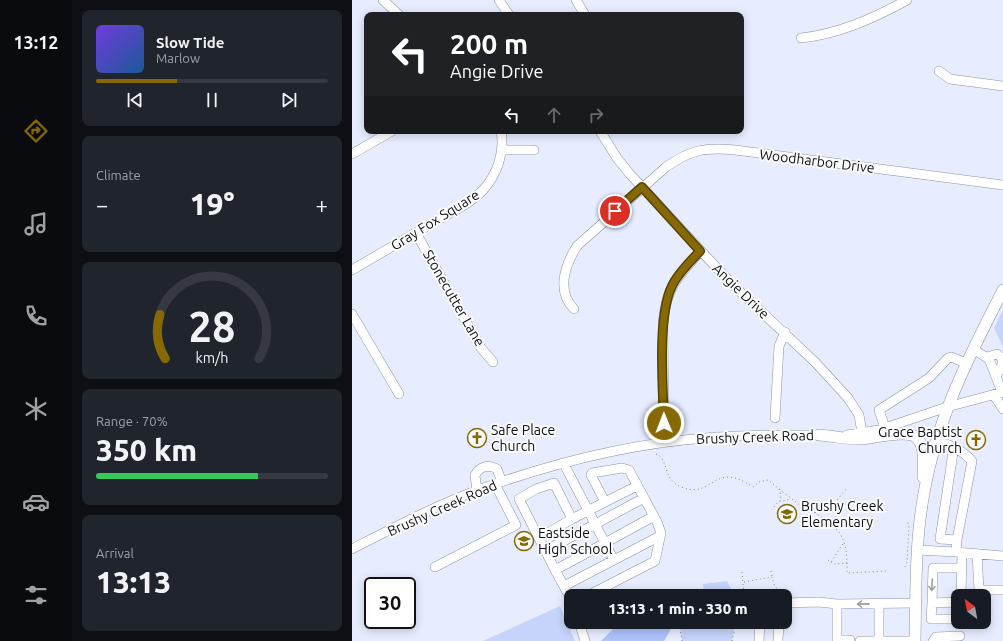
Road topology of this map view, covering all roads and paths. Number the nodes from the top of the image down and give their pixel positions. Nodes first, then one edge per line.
1 (383, 0) edge
2 (499, 0) edge
3 (576, 0) edge
4 (907, 0) edge
5 (396, 12) edge
6 (507, 12) edge
7 (583, 12) edge
8 (801, 38) dead end
9 (939, 71) dead end
10 (1003, 86) edge
11 (387, 134) edge
12 (501, 134) edge
13 (602, 134) edge
14 (501, 150) junction
15 (534, 150) dead end
16 (352, 154) edge
17 (1003, 185) edge
18 (642, 187) junction
19 (416, 233) junction
20 (700, 251) junction
21 (352, 270) edge
22 (1003, 290) edge
23 (574, 309) dead end
24 (352, 314) edge
25 (785, 332) junction
26 (973, 349) junction
27 (493, 362) dead end
28 (966, 362) junction
29 (1000, 393) edge
30 (398, 394) dead end
31 (947, 407) junction
32 (1003, 409) edge
33 (775, 418) dead end
34 (885, 428) junction
35 (862, 433) junction
36 (819, 435) junction
37 (937, 442) junction
38 (664, 443) junction
39 (954, 446) junction
40 (656, 454) dead end
41 (564, 464) junction
42 (498, 483) junction
43 (637, 486) junction
44 (753, 487) junction
45 (779, 488) junction
46 (846, 489) dead end
47 (751, 490) dead end
48 (477, 491) junction
49 (644, 498) junction
50 (792, 499) junction
51 (923, 500) junction
52 (605, 502) junction
53 (779, 502) junction
54 (834, 503) junction
55 (774, 507) dead end
56 (839, 508) dead end
57 (589, 510) junction
58 (814, 513) junction
59 (654, 516) junction
60 (529, 519) junction
61 (572, 519) junction
62 (907, 520) dead end
63 (516, 525) junction
64 (595, 525) junction
65 (660, 536) junction
66 (539, 538) junction
67 (957, 540) junction
68 (845, 541) junction
69 (605, 543) junction
70 (352, 549) edge
71 (918, 550) junction
72 (545, 551) junction
73 (959, 552) junction
74 (977, 554) junction
75 (1003, 556) edge
76 (614, 560) junction
77 (828, 560) dead end
78 (831, 562) junction
79 (848, 563) junction
80 (435, 567) dead end
81 (905, 567) dead end
82 (961, 568) junction
83 (555, 570) junction
84 (771, 571) dead end
85 (887, 571) dead end
86 (742, 572) dead end
87 (772, 577) junction
88 (744, 582) junction
89 (564, 586) junction
90 (566, 589) edge
91 (601, 589) edge
92 (744, 589) edge
93 (778, 589) edge
94 (961, 589) edge
95 (979, 589) edge
96 (991, 590) edge
97 (1003, 590) edge
98 (932, 602) junction
99 (951, 602) edge
100 (792, 603) edge
101 (916, 603) junction
102 (837, 604) junction
103 (879, 604) junction
104 (951, 619) edge
105 (581, 629) edge
106 (680, 629) edge
107 (734, 629) edge
108 (760, 629) edge
109 (779, 629) edge
110 (960, 638) edge
111 (850, 640) edge
112 (860, 640) edge
113 (879, 640) edge
114 (585, 641) edge
115 (682, 641) edge
116 (732, 641) edge
117 (759, 641) edge
118 (778, 641) edge
119 (914, 641) edge
120 (933, 641) edge

1 - 5 street
2 - 6 street
3 - 7 street
4 - 8 street
9 - 10 street
11 - 16 street
12 - 14 street, Gray Fox Square
13 - 18 street, Angie Drive
14 - 15 street
14 - 19 street, Gray Fox Square
17 - 18 street, Woodharbor Drive
18 - 20 street, Angie Drive
18 - 23 street, Woodharbor Drive
19 - 21 street, Gray Fox Square
19 - 27 street, Stonecutter Lane
20 - 25 street, Angie Drive
20 - 38 street
22 - 26 main road
24 - 30 street
25 - 33 street
25 - 35 street, Angie Drive
26 - 28 main road
26 - 29 street
28 - 31 main road
28 - 34 street
29 - 31 street, Brushy Creek Road
29 - 32 street
31 - 34 street, Brushy Creek Road
31 - 37 main road
34 - 35 street, Brushy Creek Road
35 - 36 street, Brushy Creek Road
36 - 38 street, Brushy Creek Road
36 - 51 main road
37 - 39 street
37 - 51 main road
38 - 41 street, Brushy Creek Road
39 - 67 street
39 - 67 street
40 - 44 path
41 - 42 street, Brushy Creek Road
41 - 57 street
42 - 48 street, Brushy Creek Road
42 - 48 street
42 - 63 street
43 - 49 street
43 - 52 street
43 - 52 street
44 - 45 path
44 - 47 path
45 - 50 path
45 - 53 path
46 - 54 path
48 - 70 street, Brushy Creek Road
49 - 59 street
49 - 64 street
50 - 53 path
50 - 58 path
51 - 71 main road
52 - 57 street
53 - 55 path
54 - 56 path
54 - 58 path
57 - 61 street
57 - 64 street
58 - 68 path
59 - 65 street
59 - 69 street
60 - 61 street
60 - 63 street
60 - 66 street
61 - 66 street
62 - 81 path
63 - 80 street
64 - 69 street
64 - 72 street
65 - 76 street
65 - 91 street
66 - 72 street
67 - 73 street
68 - 78 path
68 - 79 path
69 - 76 street
69 - 83 street
71 - 73 street
71 - 101 main road
72 - 83 street
73 - 74 street
73 - 82 street
74 - 75 street
74 - 95 street
76 - 89 street
77 - 78 path
78 - 79 path
79 - 85 path
82 - 94 street
82 -> 98 street
83 - 89 street
84 - 87 path
86 - 88 path
87 - 88 path
87 - 93 path
88 - 92 path
89 - 90 street
96 - 97 street
98 - 99 street
98 - 104 street
100 - 102 street
101 - 103 street
101 - 119 main road
103 -> 102 street
102 - 111 street
103 - 113 street
105 - 114 street
106 - 115 path
107 - 116 path
108 - 117 street
109 - 118 street
110 - 120 street
112 - 113 street
113 - 119 street

